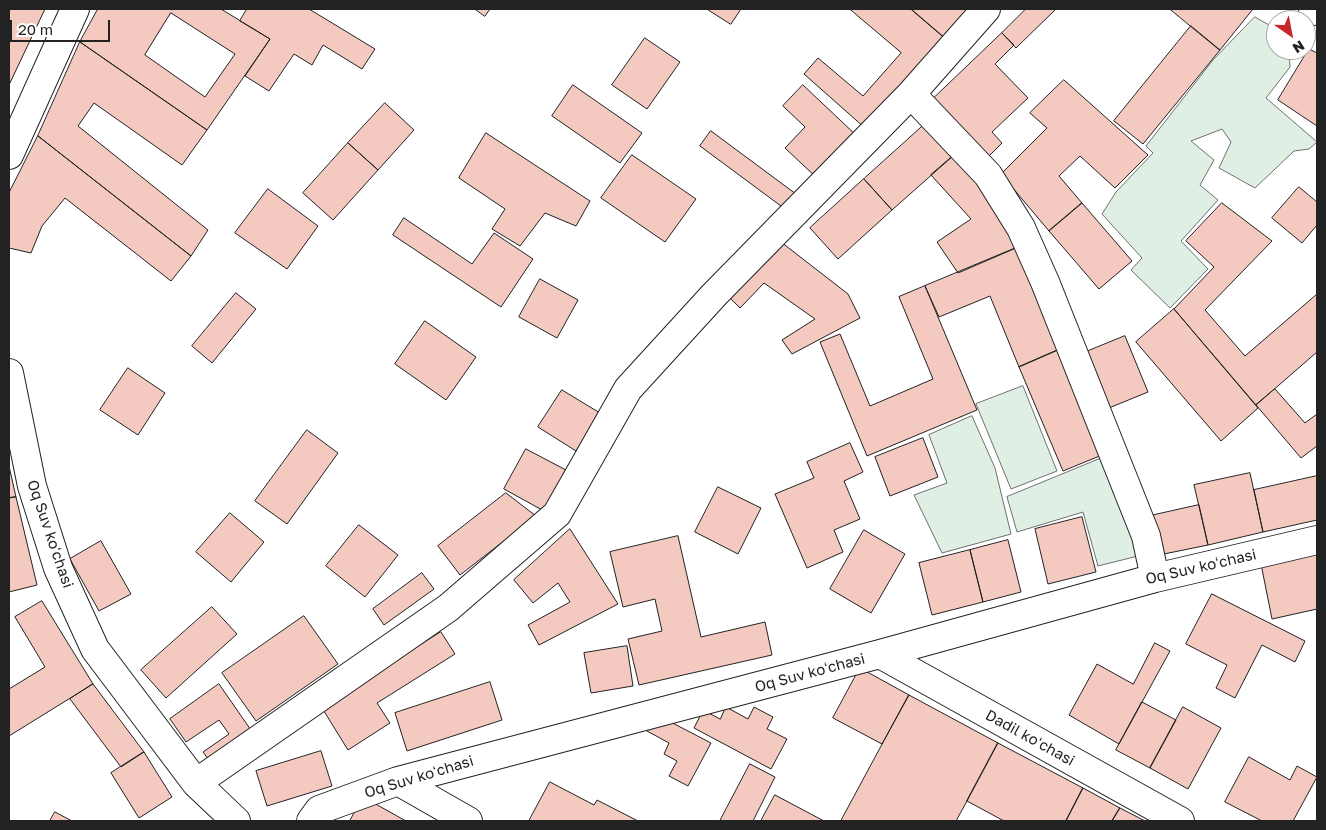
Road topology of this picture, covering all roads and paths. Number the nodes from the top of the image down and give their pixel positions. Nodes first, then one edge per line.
1 (75, 9) edge
2 (986, 9) edge
3 (1313, 9) edge
4 (1317, 11) edge
5 (911, 94) junction
6 (17, 124) edge
7 (9, 155) edge
8 (9, 373) edge
9 (1317, 540) edge
10 (1155, 578) junction
11 (880, 654) junction
12 (398, 781) junction
13 (196, 783) junction
14 (236, 821) edge
15 (310, 821) edge
16 (468, 821) edge
17 (1180, 821) edge

1 - 6 street
2 - 5 street
3 - 4 street
5 - 10 street
5 - 13 street
6 - 7 street
8 - 13 street, Oq Suv koʻchasi
9 - 10 street, Oq Suv koʻchasi
10 - 11 street, Oq Suv koʻchasi
11 - 12 street, Oq Suv koʻchasi
11 - 17 street, Dadil koʻchasi
12 - 15 street, Oq Suv koʻchasi
12 - 16 street
13 - 14 street, Oq Suv koʻchasi

